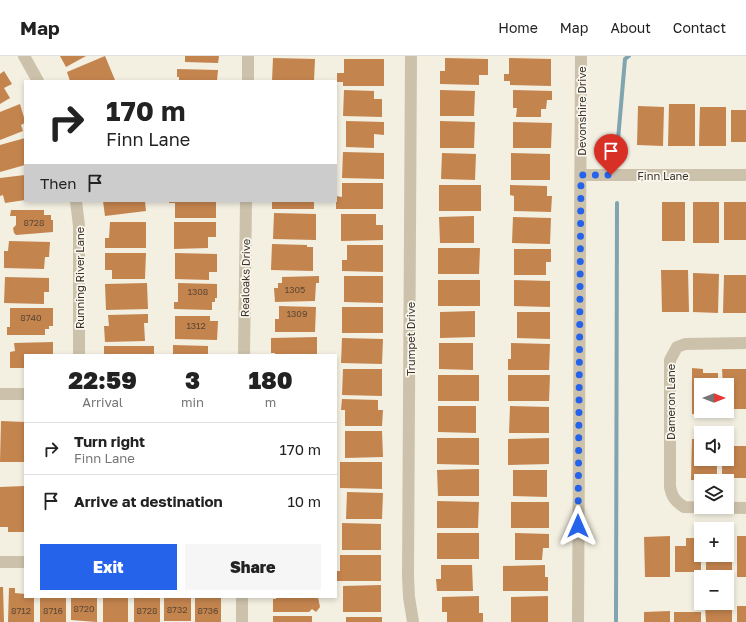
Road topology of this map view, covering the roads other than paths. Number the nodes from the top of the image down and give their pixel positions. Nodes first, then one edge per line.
1 (24, 56) edge
2 (248, 56) edge
3 (411, 56) edge
4 (581, 56) edge
5 (37, 80) edge
6 (248, 80) edge
7 (581, 175) junction
8 (746, 175) edge
9 (76, 202) edge
10 (246, 202) edge
11 (746, 343) edge
12 (79, 354) edge
13 (244, 354) edge
14 (0, 394) edge
15 (24, 394) edge
16 (746, 508) edge
17 (0, 562) edge
18 (24, 562) edge
19 (242, 598) edge
20 (242, 622) edge
21 (413, 622) edge
22 (578, 622) edge

1 - 5 street
2 - 6 street
3 - 21 street, Trumpet Drive
4 - 7 street, Devonshire Drive
7 - 8 street, Finn Lane
7 - 22 street, Devonshire Drive
9 - 12 street, Running River Lane
10 - 13 street, Realoaks Drive
11 - 16 street, Dameron Lane
14 - 15 street
17 - 18 street
19 - 20 street

